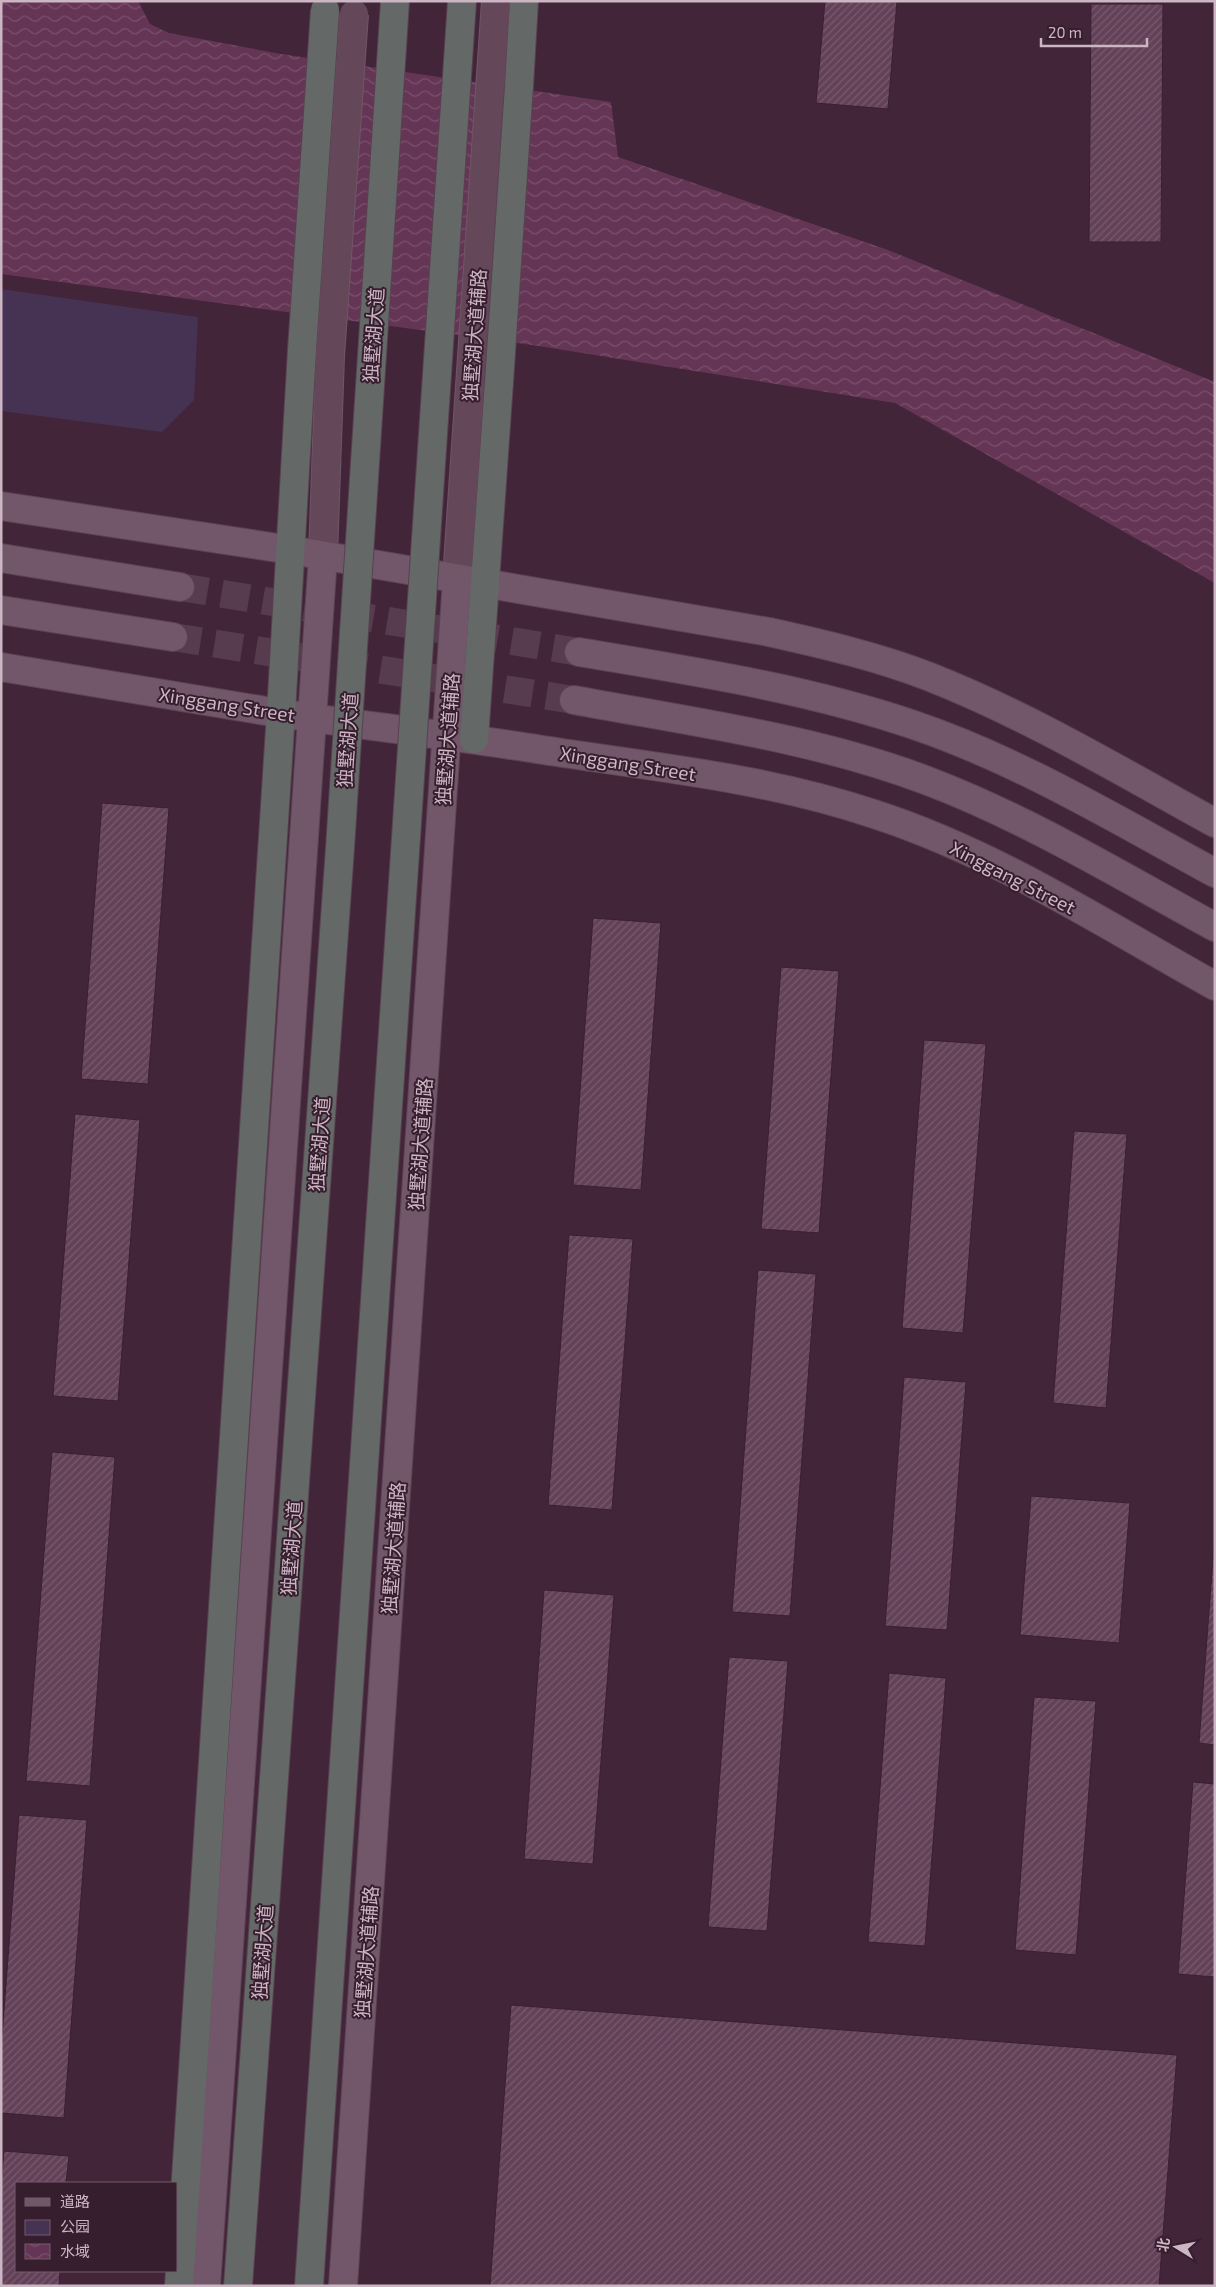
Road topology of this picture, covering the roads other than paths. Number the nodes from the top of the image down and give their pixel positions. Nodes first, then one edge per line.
1 (326, 1) edge
2 (394, 1) edge
3 (462, 1) edge
4 (496, 1) edge
5 (524, 1) edge
6 (354, 7) edge
7 (1, 506) edge
8 (291, 550) junction
9 (323, 556) junction
10 (1, 558) edge
11 (457, 579) junction
12 (484, 583) junction
13 (180, 587) tunnel mouth
14 (1, 610) edge
15 (173, 637) tunnel mouth
16 (579, 652) tunnel mouth
17 (1, 667) edge
18 (574, 700) tunnel mouth
19 (281, 713) junction
20 (312, 717) junction
21 (461, 737) junction
22 (1215, 823) edge
23 (1215, 873) edge
24 (1215, 927) edge
25 (1215, 986) edge
26 (179, 2286) edge
27 (206, 2286) edge
28 (238, 2286) edge
29 (309, 2286) edge
30 (343, 2286) edge

1 - 8 highway, bridge
2 - 28 highway, 独墅湖大道, bridge
3 - 29 highway, bridge
4 - 11 main road, 独墅湖大道辅路
5 - 12 highway, bridge
6 - 9 main road, bridge
7 - 8 main road
8 - 9 main road
8 - 19 highway
9 - 11 main road
9 - 20 main road
10 - 13 main road
11 - 12 main road
11 - 21 main road, 独墅湖大道辅路
12 - 21 highway
12 - 22 main road
14 - 15 main road
16 - 23 main road
17 - 19 main road, Xinggang Street
18 - 24 main road
19 - 20 main road, Xinggang Street
19 - 26 highway
20 - 21 main road, Xinggang Street
20 - 27 main road
21 - 25 main road, Xinggang Street
21 - 30 main road, 独墅湖大道辅路

